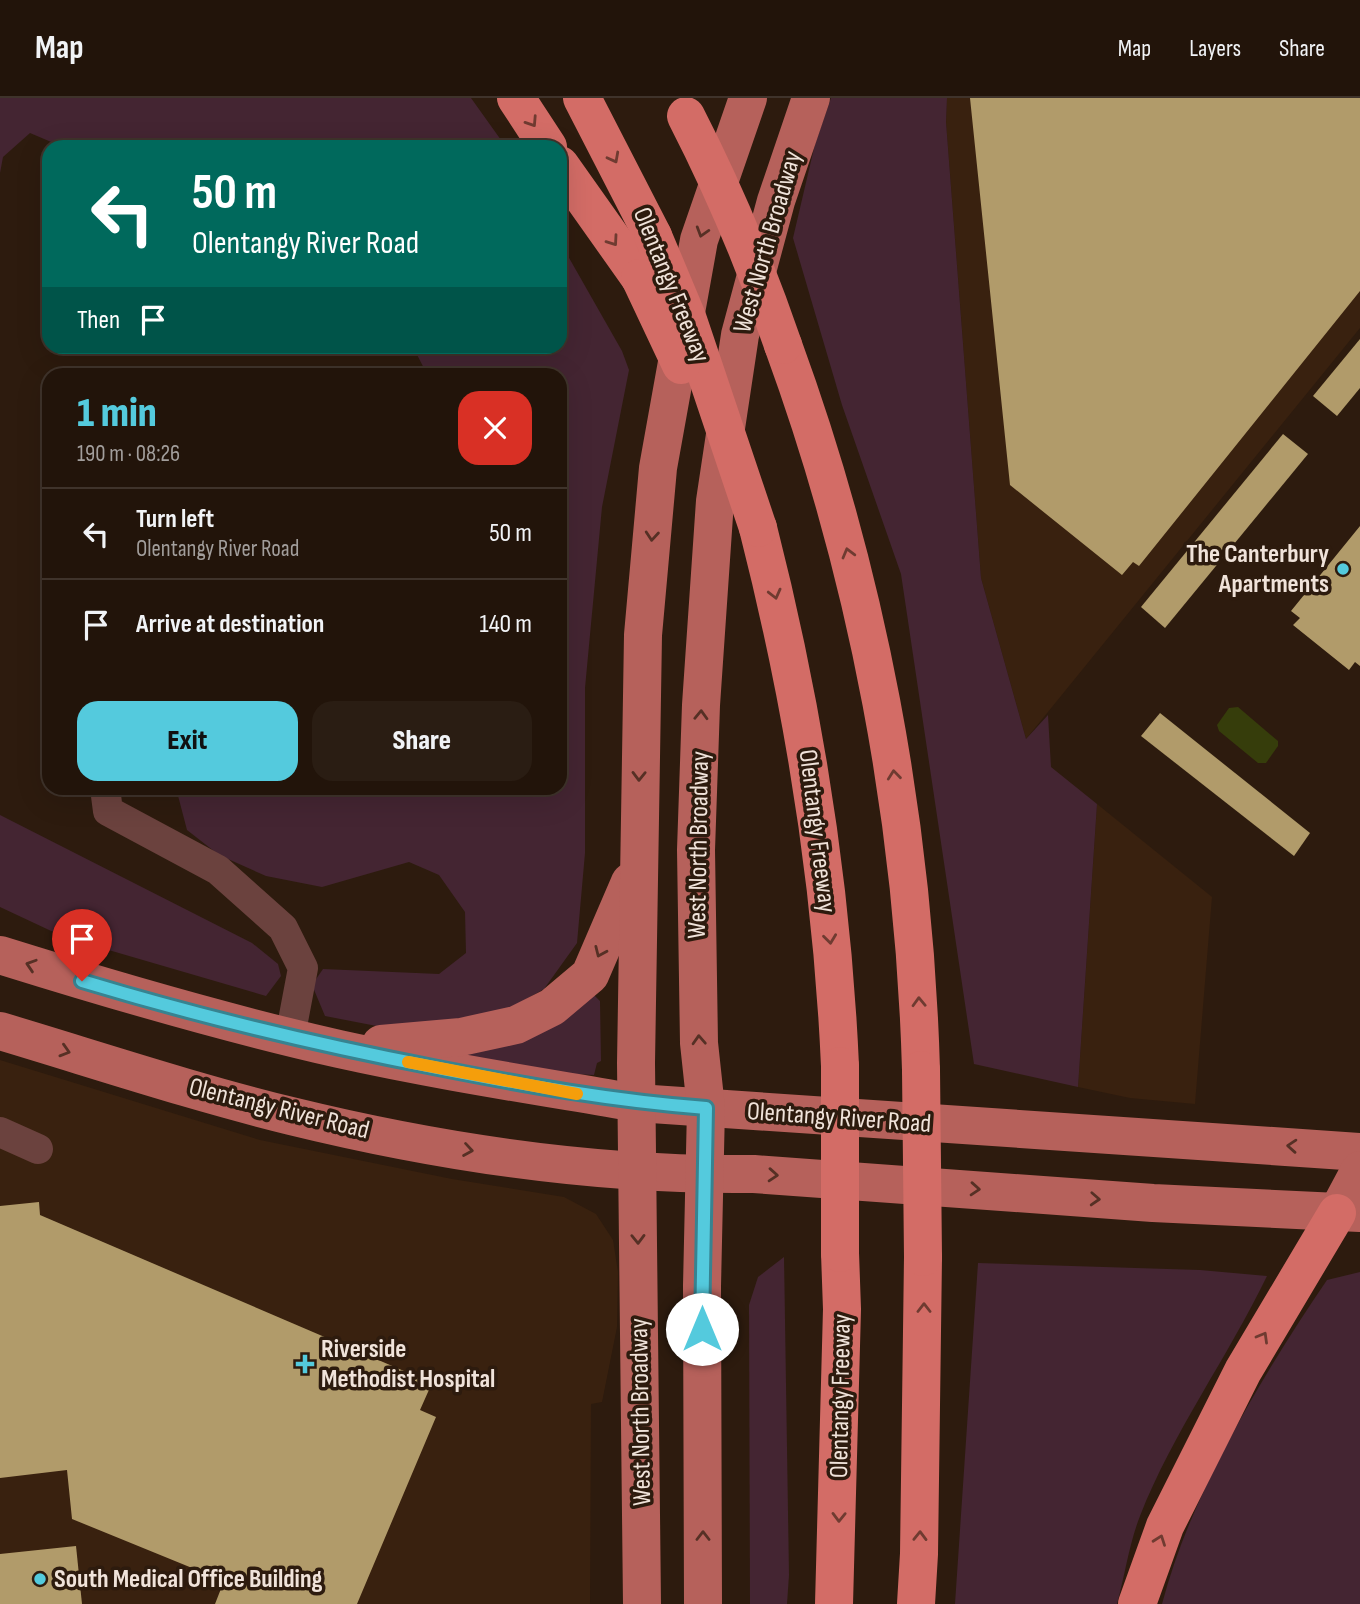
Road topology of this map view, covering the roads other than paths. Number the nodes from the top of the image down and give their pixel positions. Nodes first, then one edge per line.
1 (516, 98) edge
2 (582, 98) edge
3 (748, 98) edge
4 (811, 98) edge
5 (681, 107) edge
6 (543, 140) edge
7 (567, 175) edge
8 (758, 528) junction
9 (106, 795) edge
10 (637, 867) junction
11 (0, 955) edge
12 (0, 1031) edge
13 (289, 1037) junction
14 (341, 1049) junction
15 (638, 1103) junction
16 (706, 1108) junction
17 (0, 1132) edge
18 (38, 1149) dead end
19 (1360, 1152) edge
20 (1360, 1170) edge
21 (637, 1171) junction
22 (705, 1174) junction
23 (1348, 1213) edge
24 (642, 1604) edge
25 (703, 1604) edge
26 (834, 1604) edge
27 (916, 1604) edge
28 (1137, 1604) edge

1 -> 6 highway
2 -> 8 highway, Olentangy Freeway, bridge
3 -> 10 main road, West North Broadway
16 -> 4 main road, West North Broadway
27 -> 5 highway, bridge
7 -> 8 highway, bridge
8 -> 26 highway, Olentangy Freeway, bridge
9 - 13 lane
10 -> 14 main road
10 - 15 main road, West North Broadway
13 -> 11 main road, Olentangy River Road
12 -> 21 main road, Olentangy River Road
13 - 14 main road, Olentangy River Road
14 - 15 main road, Olentangy River Road
15 - 16 main road, Olentangy River Road
15 - 21 main road, West North Broadway
19 -> 16 main road, Olentangy River Road
16 - 22 main road, West North Broadway
17 - 18 lane
20 - 23 main road
21 - 22 main road, Olentangy River Road
21 -> 24 main road, West North Broadway
22 -> 23 main road, Olentangy River Road
25 -> 22 main road, West North Broadway
28 -> 23 highway

